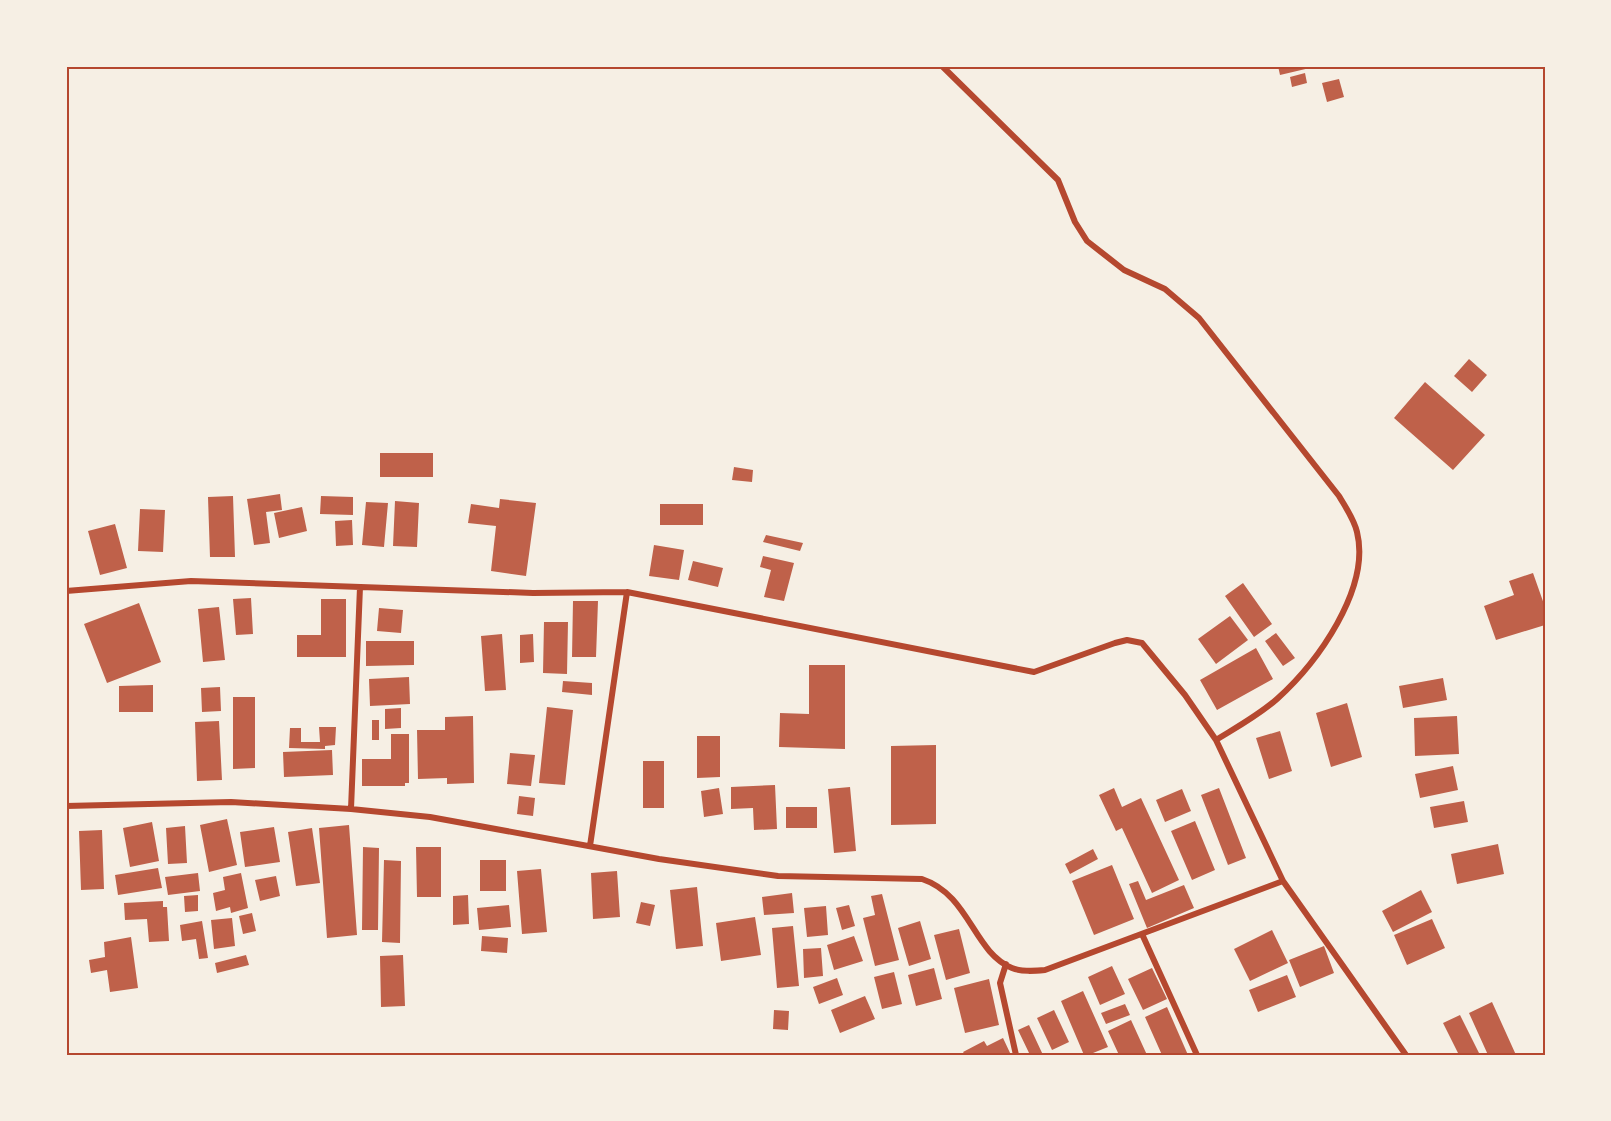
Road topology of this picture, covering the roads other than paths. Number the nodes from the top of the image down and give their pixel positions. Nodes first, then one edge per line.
1 (942, 66) edge
2 (360, 587) junction
3 (66, 591) edge
4 (627, 592) junction
5 (1216, 740) junction
6 (66, 806) edge
7 (351, 809) junction
8 (590, 846) junction
9 (1283, 881) junction
10 (1142, 934) junction
11 (1006, 964) junction
12 (1016, 1055) edge
13 (1197, 1055) edge
14 (1406, 1055) edge

1 - 5 street
2 - 3 street
2 - 4 street
2 - 7 street
4 - 5 street
4 - 8 street
5 - 9 street
6 - 7 street
7 - 8 street
8 - 11 street
9 - 10 street
9 - 14 street
10 - 11 street
10 - 13 street
11 - 12 street

